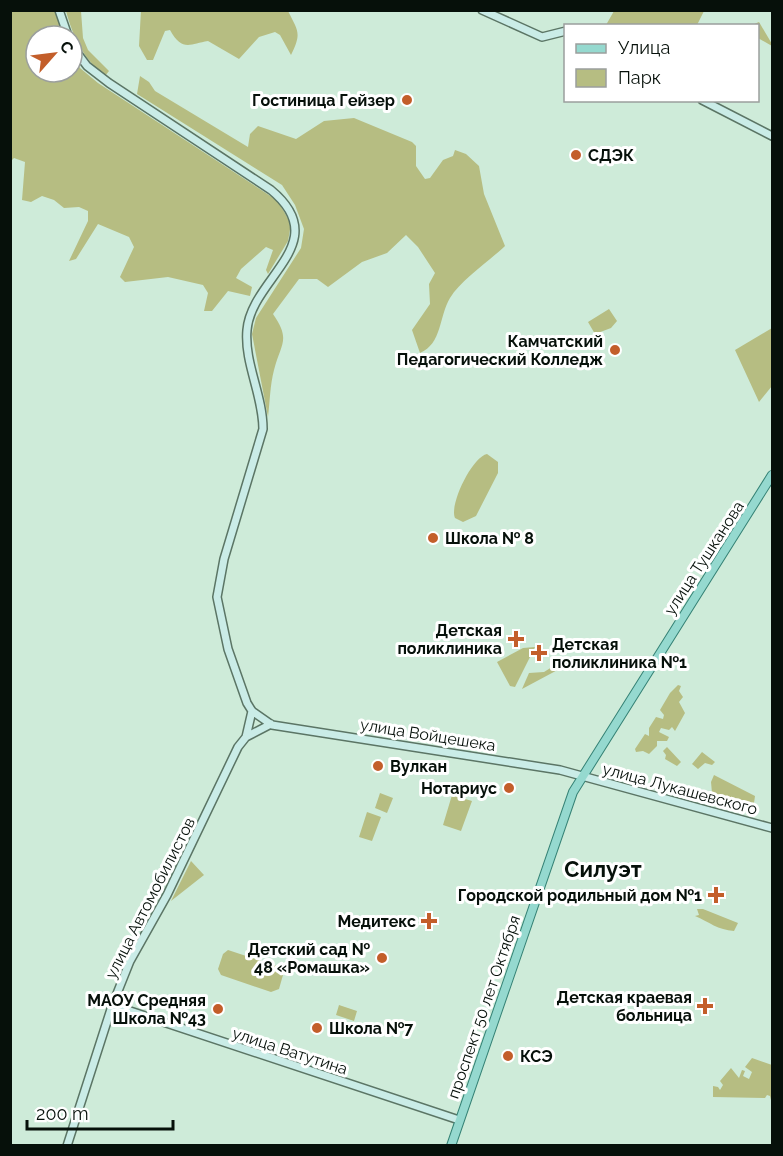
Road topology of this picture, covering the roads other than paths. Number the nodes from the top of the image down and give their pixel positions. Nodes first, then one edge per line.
1 (482, 10) edge
2 (564, 32) edge
3 (84, 62) edge
4 (706, 102) edge
5 (772, 136) edge
6 (772, 475) edge
7 (252, 711) junction
8 (271, 724) junction
9 (246, 737) junction
10 (581, 776) junction
11 (772, 828) edge
12 (112, 1005) junction
13 (459, 1120) junction
14 (67, 1146) edge
15 (451, 1146) edge

1 - 2 main road
3 - 7 main road
4 - 5 main road
6 - 10 main road, улица Тушканова
7 - 8 main road
7 - 9 main road, улица Автомобилистов
8 - 9 main road
8 - 10 main road, улица Войцешека
9 - 12 main road, улица Автомобилистов
10 - 11 main road, улица Лукашевского
10 - 13 main road, проспект 50 лет Октября
12 - 13 main road, улица Ватутина
12 - 14 main road, улица Автомобилистов
13 - 15 main road, проспект 50 лет Октября

